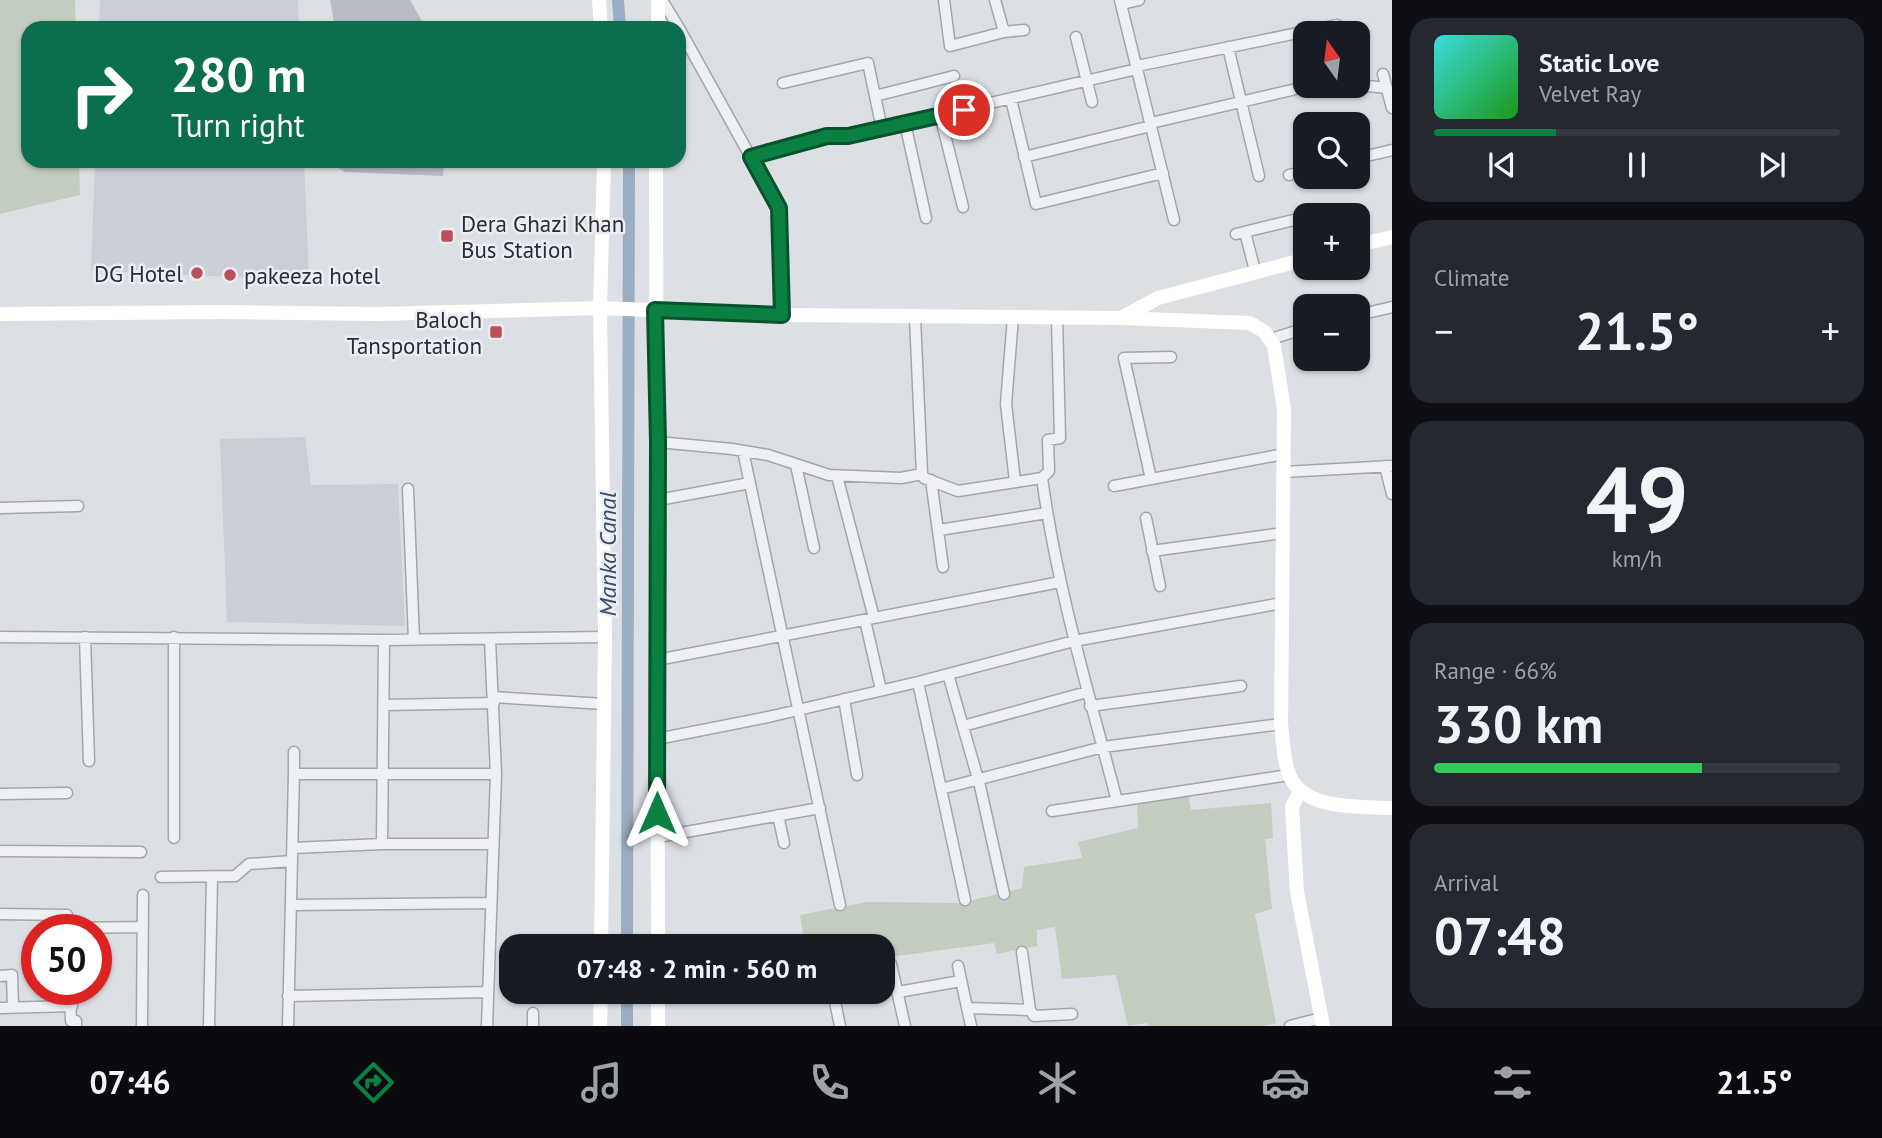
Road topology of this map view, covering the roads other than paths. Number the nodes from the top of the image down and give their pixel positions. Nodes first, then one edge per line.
1 (599, 0) edge
2 (660, 0) edge
3 (944, 0) edge
4 (995, 0) edge
5 (1139, 0) edge
6 (1121, 2) edge
7 (600, 21) edge
8 (658, 21) edge
9 (674, 21) edge
10 (1024, 30) dead end
11 (1004, 32) junction
12 (1293, 35) edge
13 (1076, 37) dead end
14 (686, 41) edge
15 (1228, 47) junction
16 (1137, 68) junction
17 (1384, 74) dead end
18 (954, 76) dead end
19 (1087, 81) junction
20 (783, 83) dead end
21 (1370, 86) edge
22 (1387, 88) junction
23 (1293, 90) edge
24 (876, 96) junction
25 (1011, 99) junction
26 (1241, 101) junction
27 (1092, 102) dead end
28 (1392, 107) edge
29 (940, 115) junction
30 (905, 123) junction
31 (1151, 124) junction
32 (882, 129) junction
33 (1392, 150) edge
34 (1370, 155) edge
35 (751, 157) junction
36 (1024, 157) junction
37 (604, 168) edge
38 (656, 168) edge
39 (1163, 173) junction
40 (1293, 174) edge
41 (1289, 175) dead end
42 (1259, 176) dead end
43 (963, 208) dead end
44 (926, 218) dead end
45 (1293, 219) edge
46 (1174, 220) dead end
47 (1392, 237) edge
48 (1370, 242) edge
49 (1293, 262) edge
50 (1255, 271) junction
51 (1392, 307) edge
52 (600, 308) junction
53 (655, 310) junction
54 (1370, 312) edge
55 (0, 314) edge
56 (782, 315) junction
57 (1013, 317) junction
58 (915, 318) junction
59 (1057, 318) junction
60 (1120, 318) junction
61 (1293, 332) edge
62 (1271, 340) junction
63 (1171, 357) dead end
64 (658, 442) junction
65 (743, 451) junction
66 (1284, 454) junction
67 (796, 465) junction
68 (1389, 466) edge
69 (1284, 472) junction
70 (837, 476) junction
71 (927, 477) junction
72 (1042, 478) junction
73 (1150, 479) junction
74 (1015, 481) junction
75 (750, 483) junction
76 (1114, 486) dead end
77 (408, 489) dead end
78 (1392, 494) edge
79 (658, 500) junction
80 (78, 506) dead end
81 (0, 508) edge
82 (1047, 513) junction
83 (1146, 518) dead end
84 (939, 530) junction
85 (1283, 533) junction
86 (814, 548) dead end
87 (1152, 551) junction
88 (943, 567) dead end
89 (1060, 582) junction
90 (1160, 586) dead end
91 (1282, 603) junction
92 (869, 619) junction
93 (783, 636) junction
94 (0, 637) edge
95 (85, 637) junction
96 (174, 637) junction
97 (605, 637) junction
98 (384, 640) junction
99 (414, 640) junction
100 (491, 640) junction
101 (1074, 641) junction
102 (657, 660) junction
103 (948, 674) junction
104 (918, 682) junction
105 (1241, 686) dead end
106 (881, 690) junction
107 (1087, 692) junction
108 (844, 699) junction
109 (494, 700) junction
110 (604, 704) junction
111 (385, 705) junction
112 (1090, 706) junction
113 (800, 709) junction
114 (1282, 724) junction
115 (963, 726) junction
116 (657, 739) junction
117 (1103, 747) junction
118 (293, 752) dead end
119 (89, 761) dead end
120 (294, 774) junction
121 (382, 774) junction
122 (496, 774) junction
123 (857, 775) dead end
124 (1289, 775) junction
125 (978, 778) junction
126 (941, 789) junction
127 (1300, 791) junction
128 (67, 793) dead end
129 (0, 794) edge
130 (1118, 801) junction
131 (820, 808) junction
132 (1392, 808) edge
133 (1052, 811) dead end
134 (778, 815) junction
135 (657, 837) junction
136 (174, 838) dead end
137 (784, 843) dead end
138 (382, 844) junction
139 (493, 844) junction
140 (293, 848) junction
141 (0, 850) edge
142 (141, 852) dead end
143 (292, 861) junction
144 (161, 877) dead end
145 (212, 877) junction
146 (1004, 894) dead end
147 (143, 895) dead end
148 (965, 900) dead end
149 (491, 903) junction
150 (291, 905) junction
151 (840, 905) dead end
152 (0, 914) edge
153 (21, 914) edge
154 (143, 927) junction
155 (112, 928) edge
156 (601, 934) edge
157 (658, 934) edge
158 (1021, 952) dead end
159 (958, 966) dead end
160 (0, 975) edge
161 (895, 980) edge
162 (961, 981) junction
163 (488, 992) junction
164 (898, 992) junction
165 (288, 996) junction
166 (601, 1004) edge
167 (658, 1004) edge
168 (835, 1004) edge
169 (72, 1006) joint
170 (13, 1007) junction
171 (0, 1008) edge
172 (967, 1008) junction
173 (1030, 1010) junction
174 (533, 1013) dead end
175 (1072, 1014) dead end
176 (1322, 1022) edge
177 (76, 1026) edge
178 (142, 1026) edge
179 (209, 1026) edge
180 (288, 1026) edge
181 (487, 1026) edge
182 (533, 1026) edge
183 (600, 1026) edge
184 (658, 1026) edge
185 (840, 1026) edge
186 (905, 1026) edge
187 (971, 1026) edge
188 (1290, 1026) edge

1 - 7 main road
2 - 8 main road
2 - 9 street
3 - 11 street
4 - 11 street
5 - 6 street
6 - 16 street
10 - 11 street
12 - 15 street
13 - 19 street
14 - 35 street
15 - 16 street
15 - 26 street
16 - 19 street
16 - 31 street
17 - 22 street
18 - 24 street
19 - 25 street
19 - 27 street
20 - 24 street
21 - 22 street
22 - 28 street
23 - 26 street
24 - 32 street
25 - 29 street
25 - 36 street
26 - 31 street
26 - 42 street
29 - 30 street
29 - 43 street
30 - 32 street
30 - 44 street
31 - 36 street
31 - 39 street
32 - 35 street
33 - 34 street
35 - 56 street
36 - 39 street
37 - 52 main road
38 - 53 main road
39 - 46 street
40 - 41 street
45 - 50 street
47 - 48 main road
49 - 50 main road
50 - 60 main road
51 - 54 street
52 - 53 main road
52 - 55 main road
52 - 97 main road
53 - 56 main road
53 - 64 main road
56 - 58 main road
57 - 58 main road
57 - 59 main road
57 - 74 street
58 - 71 street
59 - 60 main road
59 - 72 street
60 - 62 main road
61 - 62 street
62 - 66 main road
63 - 73 street
64 - 65 street
64 - 79 main road
65 - 67 street
65 - 75 street
66 - 69 main road
66 - 73 street
67 - 70 street
67 - 86 street
68 - 69 street
68 - 78 street
69 - 85 main road
70 - 71 street
70 - 92 street
71 - 74 street
71 - 84 street
72 - 74 street
72 - 82 street
73 - 76 street
75 - 79 street
75 - 93 street
77 - 99 street
79 - 102 main road
80 - 81 street
82 - 84 street
82 - 89 street
83 - 87 street
84 - 88 street
85 - 87 street
85 - 91 main road
87 - 90 street
89 - 92 street
89 - 101 street
91 - 101 street
91 - 114 main road
92 - 93 street
92 - 106 street
93 - 102 street
93 - 113 street
94 - 95 street
95 - 96 street
95 - 119 street
96 - 98 street
96 - 136 street
97 - 100 street
97 - 110 main road
98 - 99 street
98 - 111 street
99 - 100 street
100 - 109 street
101 - 103 street
101 - 107 street
102 - 116 main road
103 - 104 street
103 - 115 street
104 - 106 street
104 - 126 street
105 - 112 street
106 - 108 street
107 - 112 street
107 - 115 street
108 - 113 street
108 - 123 street
109 - 110 street
109 - 111 street
109 - 122 street
110 - 156 main road
111 - 121 street
112 - 117 street
113 - 116 street
113 - 131 street
114 - 117 street
114 - 124 main road
115 - 125 street
116 - 135 main road
117 - 125 street
117 - 130 street
118 - 120 street
120 - 121 street
120 - 140 street
121 - 122 street
121 - 138 street
122 - 139 street
124 - 127 main road
124 - 130 street
125 - 126 street
125 - 146 street
126 - 148 street
127 - 132 main road
127 - 176 main road
128 - 129 street
130 - 133 street
131 - 134 street
131 - 151 street
134 - 135 street
134 - 137 street
135 - 157 main road
138 - 139 street
138 - 140 street
139 - 149 street
140 - 143 street
141 - 142 street
143 - 145 street
143 - 150 street
144 - 145 street
145 - 179 street
147 - 154 street
149 - 150 street
149 - 163 street
150 - 165 street
152 - 153 street
154 - 155 street
154 - 178 street
158 - 173 street
159 - 162 street
160 - 170 street
161 - 164 street
162 - 164 street
162 - 172 street
163 - 165 street
163 - 181 street
164 - 186 street
165 - 180 street
166 - 183 main road
167 - 184 main road
168 - 185 street
169 - 170 street
169 - 177 street
170 - 171 street
172 - 173 street
172 - 187 street
173 - 175 street
174 - 182 street
176 - 188 street

